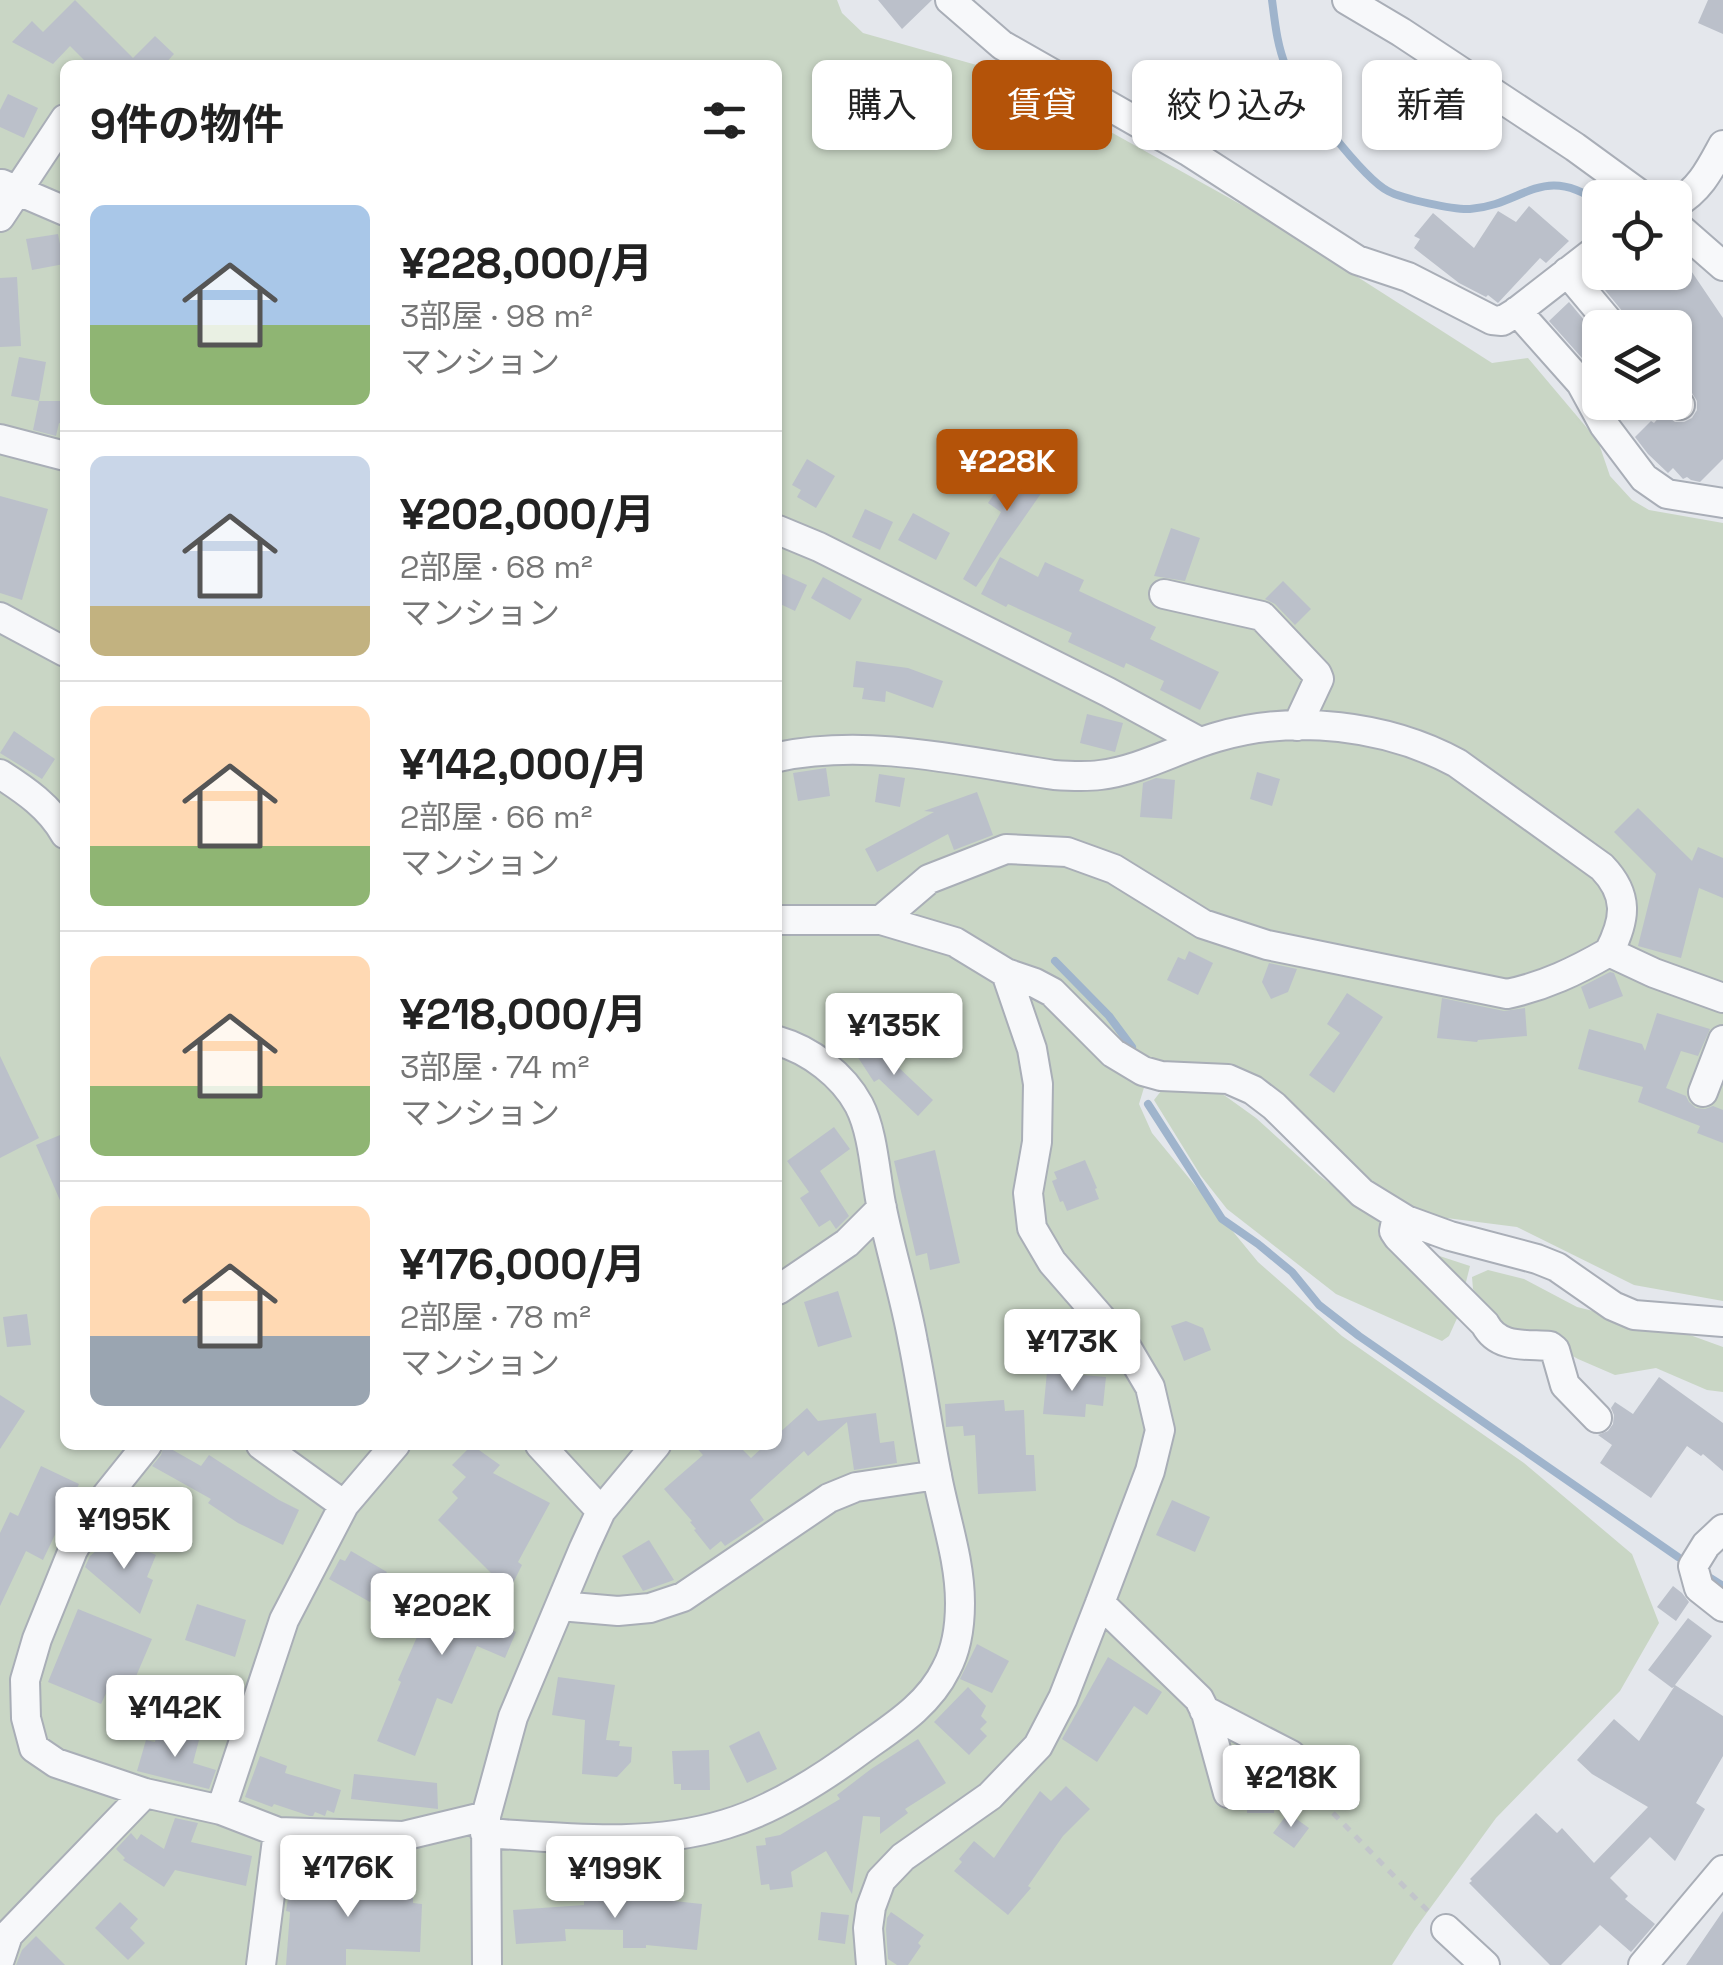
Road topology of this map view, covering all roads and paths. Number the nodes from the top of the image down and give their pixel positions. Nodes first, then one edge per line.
1 (950, 0) edge
2 (1347, 0) edge
3 (60, 125) edge
4 (1723, 145) edge
5 (1620, 180) edge
6 (8, 187) edge
7 (1692, 193) edge
8 (60, 209) edge
9 (0, 217) edge
10 (1692, 239) edge
11 (1582, 261) edge
12 (1723, 266) edge
13 (1567, 272) junction
14 (1599, 310) edge
15 (1517, 312) junction
16 (0, 439) edge
17 (60, 455) edge
18 (1723, 503) edge
19 (782, 532) edge
20 (1164, 594) dead end
21 (0, 616) edge
22 (60, 649) edge
23 (1298, 726) junction
24 (1200, 742) junction
25 (782, 756) edge
26 (0, 774) edge
27 (60, 826) edge
28 (782, 920) edge
29 (881, 920) junction
30 (1609, 952) junction
31 (1006, 974) junction
32 (1723, 998) edge
33 (1723, 1040) edge
34 (782, 1042) edge
35 (1703, 1092) dead end
36 (882, 1208) junction
37 (1397, 1216) junction
38 (782, 1287) edge
39 (1723, 1322) edge
40 (1596, 1418) dead end
41 (143, 1450) edge
42 (268, 1450) edge
43 (391, 1450) edge
44 (545, 1450) edge
45 (652, 1450) edge
46 (937, 1475) junction
47 (344, 1505) junction
48 (602, 1512) junction
49 (1723, 1529) edge
50 (1100, 1603) junction
51 (560, 1606) junction
52 (1723, 1608) edge
53 (1204, 1710) junction
54 (1290, 1756) dead end
55 (145, 1793) junction
56 (1228, 1793) dead end
57 (221, 1810) junction
58 (1333, 1813) dead end
59 (486, 1824) junction
60 (278, 1832) junction
61 (1723, 1870) edge
62 (1446, 1928) joint
63 (0, 1959) edge
64 (261, 1965) edge
65 (486, 1965) edge
66 (871, 1965) edge
67 (1484, 1965) edge
68 (1643, 1965) edge

1 - 15 street
2 - 5 street
3 - 6 street
4 - 7 street
6 - 8 street
6 - 9 street
10 - 12 street
11 - 13 street
13 - 14 street
13 - 15 street
15 - 18 street
16 - 17 street
19 - 24 street
20 - 23 street
21 - 22 street
23 - 24 street
23 - 30 street
24 - 25 street
26 - 27 street
28 - 29 street
29 - 30 street
29 - 31 street
30 - 32 street
31 - 37 street
31 - 50 street
33 - 35 street
34 - 36 street
36 - 38 street
36 - 46 street
37 - 39 street
37 - 40 street
41 - 55 street
42 - 47 street
43 - 47 street
44 - 48 street
45 - 48 street
46 - 51 street
46 - 59 street
47 - 57 street
48 - 51 street
49 - 52 street
50 - 53 street
50 - 66 street
51 - 59 street
53 - 54 street
53 - 56 street
55 - 57 street
55 - 63 street
57 - 60 street
58 - 62 path
59 - 60 street
59 - 65 street
60 - 64 street
61 - 68 street
62 - 67 street

